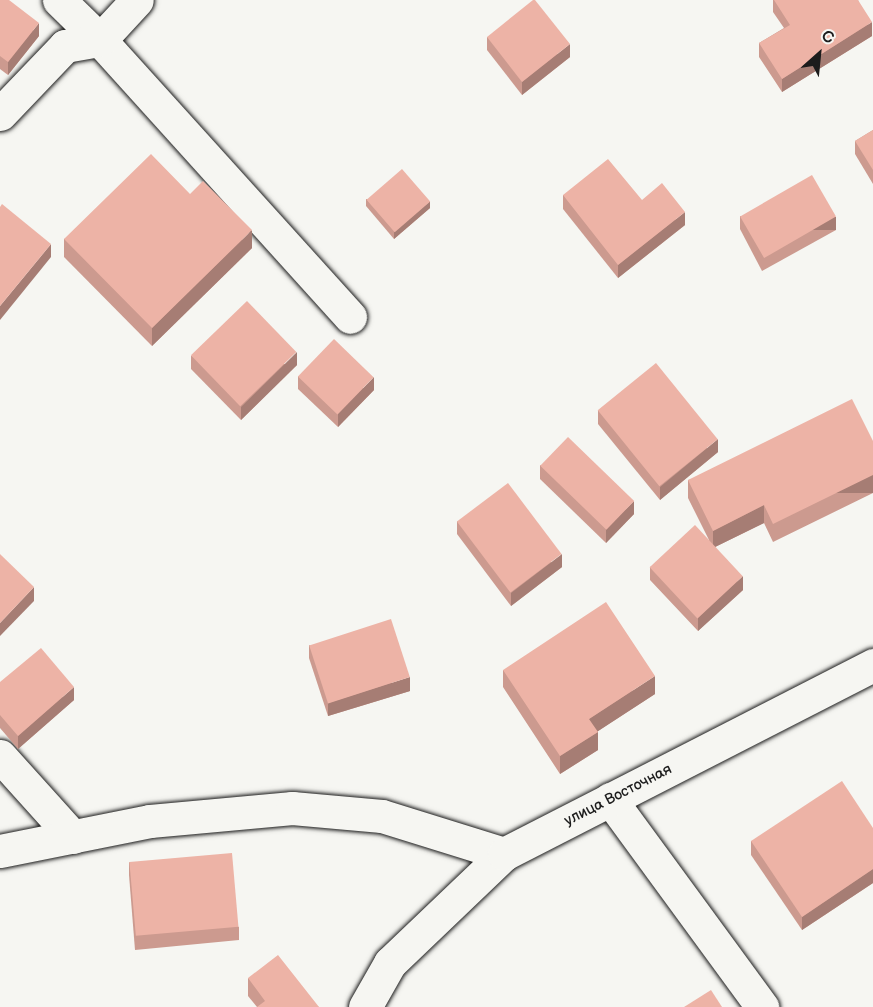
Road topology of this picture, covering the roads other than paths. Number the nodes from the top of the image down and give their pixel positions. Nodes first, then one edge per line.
1 (59, 0) edge
2 (137, 0) edge
3 (100, 40) junction
4 (0, 114) edge
5 (350, 317) dead end
6 (873, 665) edge
7 (0, 756) edge
8 (610, 799) junction
9 (73, 837) junction
10 (0, 851) edge
11 (504, 854) junction
12 (365, 1007) edge
13 (762, 1007) edge

1 - 3 street
2 - 3 street
3 - 4 street
3 - 5 street
6 - 8 street, улица Восточная
7 - 9 street
8 - 11 street, улица Восточная
8 - 13 street
9 - 10 street
9 - 11 street
11 - 12 street, улица Восточная

